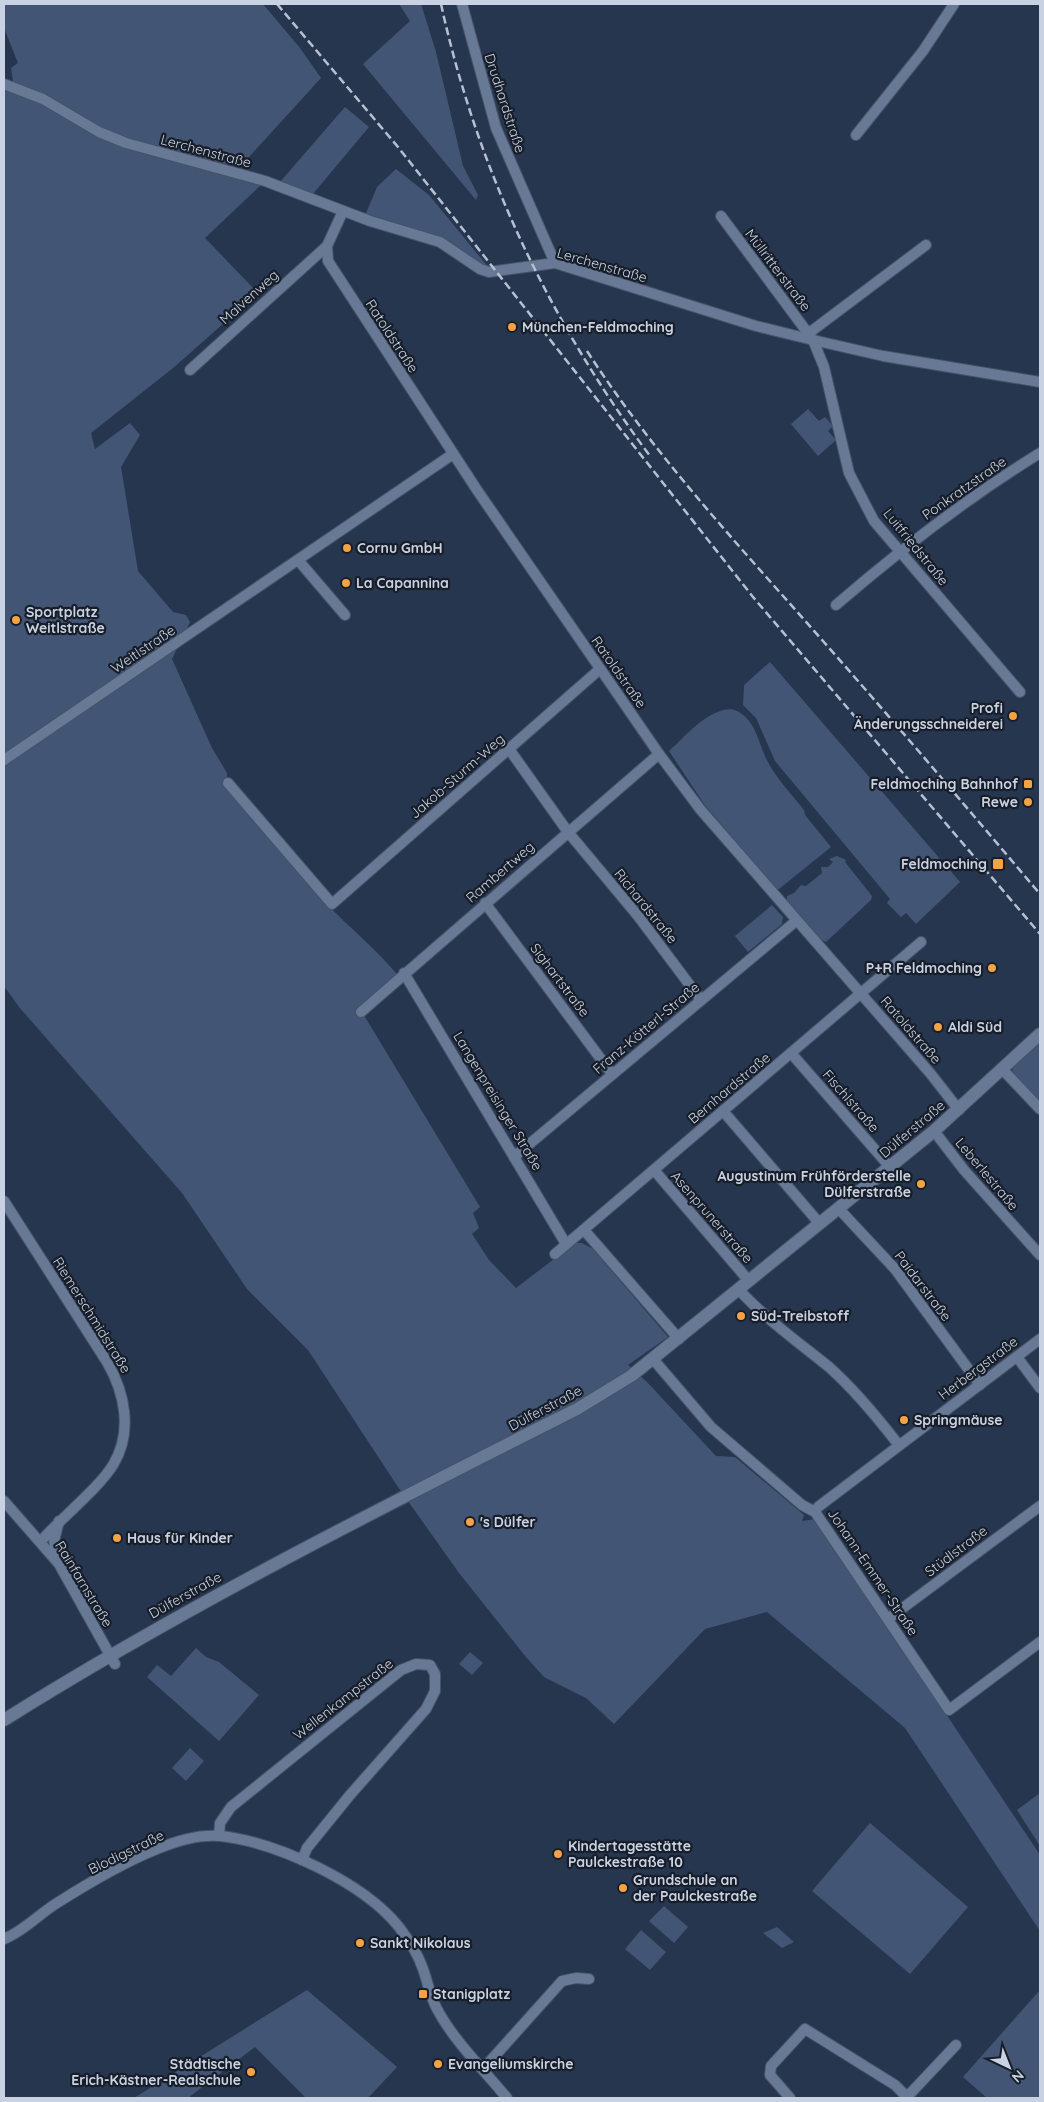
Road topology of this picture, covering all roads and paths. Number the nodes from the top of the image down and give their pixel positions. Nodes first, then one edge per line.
1 (462, 4) edge
2 (954, 4) edge
3 (4, 84) edge
4 (856, 135) dead end
5 (343, 211) junction
6 (721, 216) dead end
7 (926, 245) dead end
8 (328, 246) junction
9 (555, 263) junction
10 (811, 337) junction
11 (190, 370) dead end
12 (1040, 382) edge
13 (1040, 453) edge
14 (453, 454) junction
15 (899, 551) junction
16 (298, 560) junction
17 (836, 605) dead end
18 (346, 615) dead end
19 (600, 669) junction
20 (1020, 692) dead end
21 (509, 749) junction
22 (659, 754) junction
23 (4, 760) edge
24 (228, 782) dead end
25 (568, 832) junction
26 (485, 903) junction
27 (796, 921) junction
28 (921, 942) dead end
29 (404, 974) junction
30 (860, 993) junction
31 (701, 1000) junction
32 (361, 1012) dead end
33 (1040, 1034) edge
34 (792, 1053) junction
35 (1003, 1070) junction
36 (612, 1074) junction
37 (1040, 1109) edge
38 (959, 1110) junction
39 (722, 1111) junction
40 (934, 1131) junction
41 (515, 1156) junction
42 (890, 1167) junction
43 (654, 1170) junction
44 (4, 1201) edge
45 (839, 1209) junction
46 (820, 1224) junction
47 (584, 1230) junction
48 (566, 1244) junction
49 (555, 1254) dead end
50 (1040, 1255) edge
51 (749, 1281) junction
52 (738, 1290) junction
53 (679, 1339) junction
54 (1040, 1339) edge
55 (1017, 1357) junction
56 (653, 1359) junction
57 (980, 1385) junction
58 (1040, 1388) edge
59 (898, 1444) junction
60 (4, 1501) edge
61 (1040, 1506) edge
62 (815, 1512) junction
63 (59, 1520) junction
64 (41, 1541) junction
65 (59, 1564) junction
66 (888, 1619) junction
67 (1040, 1642) edge
68 (112, 1659) junction
69 (4, 1720) edge
70 (219, 1836) junction
71 (302, 1860) junction
72 (4, 1939) edge
73 (589, 1979) dead end
74 (956, 2046) dead end
75 (483, 2069) junction
76 (907, 2097) edge
77 (507, 2098) edge
78 (790, 2098) edge

1 - 9 street, Drudhardstraße
2 - 4 street
3 - 5 street, Lerchenstraße
5 - 8 street
5 - 9 street, Lerchenstraße
6 - 10 street, Müllritterstraße
7 - 10 street
8 - 11 street, Malvenweg
8 - 14 street, Ratoldstraße
9 - 10 street, Lerchenstraße
10 - 12 street, Lerchenstraße
10 - 15 street, Luitfriedstraße
13 - 15 street, Ponkratzstraße
14 - 16 street, Weitlstraße
14 - 19 street, Ratoldstraße
15 - 17 street, Ponkratzstraße
15 - 20 street, Luitfriedstraße
16 - 18 street
16 - 23 street, Weitlstraße
19 - 21 street, Jakob-Sturm-Weg
19 - 22 street, Ratoldstraße
21 - 24 street, Jakob-Sturm-Weg
21 - 25 street, Richardstraße
22 - 25 street, Rambertweg
22 - 27 street, Ratoldstraße
25 - 26 street, Rambertweg
25 - 31 street, Richardstraße
26 - 29 street, Rambertweg
26 - 36 street, Sighartstraße
27 - 30 street, Ratoldstraße
27 - 31 street, Franz-Kötterl-Straße
28 - 30 street, Bernhardstraße
29 - 32 street, Rambertweg
29 - 41 street, Langenpreisinger Straße
30 - 34 street, Bernhardstraße
30 - 38 street, Ratoldstraße
31 - 36 street, Franz-Kötterl-Straße
33 - 35 main road, Dülferstraße
34 - 39 street, Bernhardstraße
34 - 42 street, Fischlstraße
35 - 37 street
35 - 38 main road, Dülferstraße
36 - 41 street, Franz-Kötterl-Straße
38 - 40 main road, Dülferstraße
39 - 43 street, Bernhardstraße
39 - 46 street
40 - 42 main road, Dülferstraße
40 - 50 street, Leberlestraße
41 - 48 street, Langenpreisinger Straße
42 - 45 main road, Dülferstraße
43 - 47 street, Bernhardstraße
43 - 51 street, Asenprunerstraße
44 - 63 street, Riemerschmidstraße
45 - 46 main road, Dülferstraße
45 - 57 street, Paidarstraße
46 - 51 main road, Dülferstraße
47 - 48 street, Bernhardstraße
47 - 53 street
48 - 49 street, Bernhardstraße
51 - 52 main road, Dülferstraße
52 - 53 main road, Dülferstraße
52 - 59 street
53 - 56 main road, Dülferstraße
54 - 55 street, Herbergstraße
55 - 57 street, Herbergstraße
55 - 58 street
56 - 62 street, Johann-Emmer-Straße
56 - 68 main road, Dülferstraße
57 - 59 street, Herbergstraße
59 - 62 street, Herbergstraße
60 - 64 street, Rainfarnstraße
61 - 66 street, Stüdlstraße
62 - 66 street, Johann-Emmer-Straße
63 - 64 street, Riemerschmidstraße
63 - 65 street
64 - 65 street, Rainfarnstraße
65 - 68 street, Rainfarnstraße
66 - 67 street, Johann-Emmer-Straße
68 - 69 main road, Dülferstraße
70 - 71 street, Blodigstraße
70 - 71 street, Wellenkampstraße
70 - 72 street, Blodigstraße
71 - 75 street, Blodigstraße
73 - 75 street
74 - 76 street
75 - 77 street
76 - 78 street

